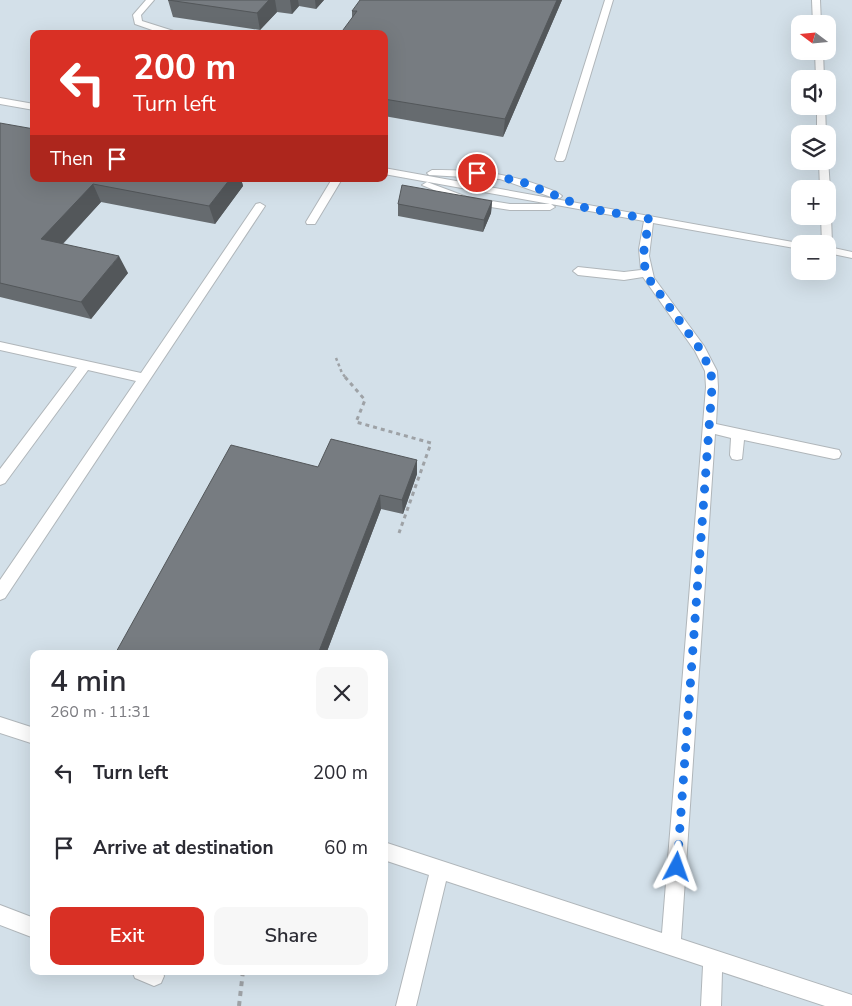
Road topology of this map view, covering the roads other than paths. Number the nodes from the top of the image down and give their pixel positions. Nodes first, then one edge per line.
1 (150, 0) edge
2 (609, 0) edge
3 (816, 0) edge
4 (817, 15) edge
5 (158, 30) edge
6 (0, 101) edge
7 (30, 106) edge
8 (560, 158) dead end
9 (389, 172) edge
10 (335, 182) edge
11 (260, 206) dead end
12 (586, 208) junction
13 (649, 219) junction
14 (311, 222) dead end
15 (791, 244) edge
16 (836, 252) edge
17 (852, 255) edge
18 (578, 271) dead end
19 (647, 273) junction
20 (1, 347) edge
21 (85, 365) junction
22 (144, 378) junction
23 (709, 428) junction
24 (738, 434) junction
25 (834, 454) dead end
26 (737, 455) dead end
27 (0, 478) edge
28 (0, 593) edge
29 (0, 725) edge
30 (30, 735) edge
31 (388, 852) edge
32 (439, 870) junction
33 (0, 915) edge
34 (30, 926) edge
35 (672, 946) junction
36 (713, 960) junction
37 (852, 1005) edge
38 (406, 1006) edge
39 (711, 1006) edge

1 - 5 lane
2 - 8 lane
3 - 4 lane
6 - 7 lane
9 - 12 lane
9 - 12 lane
10 - 14 lane
11 - 22 lane
12 - 13 lane
13 - 15 lane
13 - 19 lane
16 - 17 lane
18 - 19 lane
19 - 23 lane
20 - 21 lane
21 - 22 lane
21 - 27 lane
22 - 28 lane
23 - 24 lane
23 - 35 lane
24 - 25 lane
24 - 26 lane
29 - 30 lane
31 - 32 lane
32 - 35 lane
32 - 38 lane
33 - 34 lane
35 - 36 lane
36 - 37 lane
36 - 39 lane

